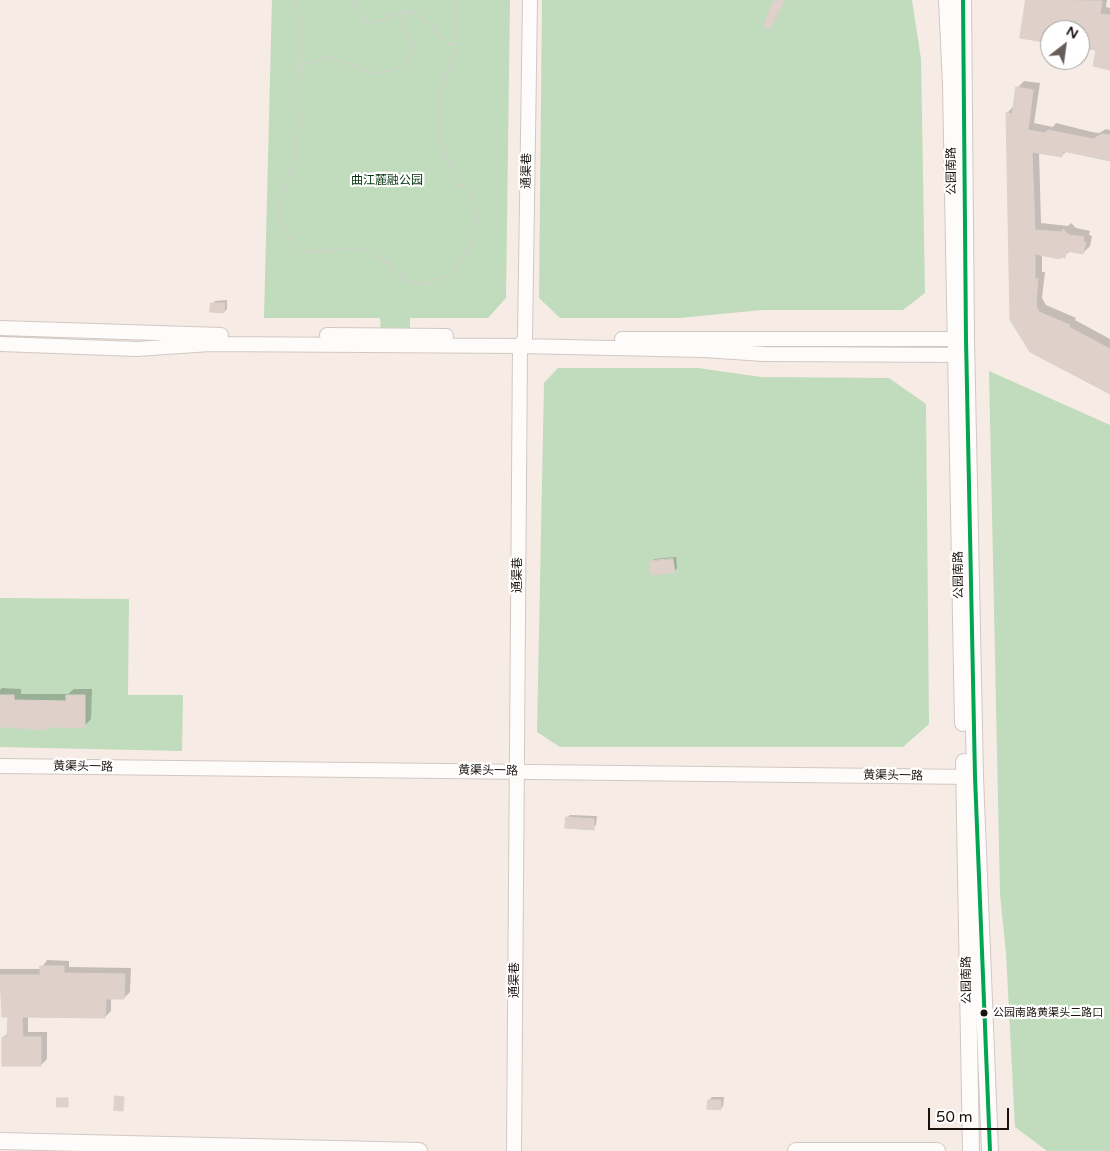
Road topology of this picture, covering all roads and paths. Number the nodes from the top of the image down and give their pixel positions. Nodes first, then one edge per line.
1 (296, 0) edge
2 (353, 0) edge
3 (454, 0) edge
4 (530, 0) edge
5 (947, 0) edge
6 (963, 0) edge
7 (407, 12) junction
8 (454, 46) junction
9 (298, 68) junction
10 (0, 328) edge
11 (960, 338) junction
12 (523, 342) junction
13 (0, 344) edge
14 (960, 355) junction
15 (0, 766) edge
16 (516, 772) junction
17 (970, 777) junction
18 (0, 1141) edge
19 (419, 1151) edge
20 (514, 1151) edge
21 (796, 1151) edge
22 (937, 1151) edge
23 (971, 1151) edge
24 (990, 1151) edge

1 - 9 path
2 - 7 path
3 - 8 path
4 - 12 street, 通渠巷
5 - 11 main road, 公园南路
6 - 11 main road, 公园南路
7 - 8 path
7 - 9 path
8 - 9 path
10 - 12 street
11 - 12 street
11 - 14 main road, 公园南路
12 - 13 street
12 - 14 street
12 - 16 street, 通渠巷
14 - 17 main road, 公园南路
15 - 16 street, 黄渠头一路
16 - 17 street, 黄渠头一路
16 - 20 street, 通渠巷
17 - 23 main road, 公园南路
17 - 24 main road, 公园南路
18 - 19 main road
21 - 22 main road

